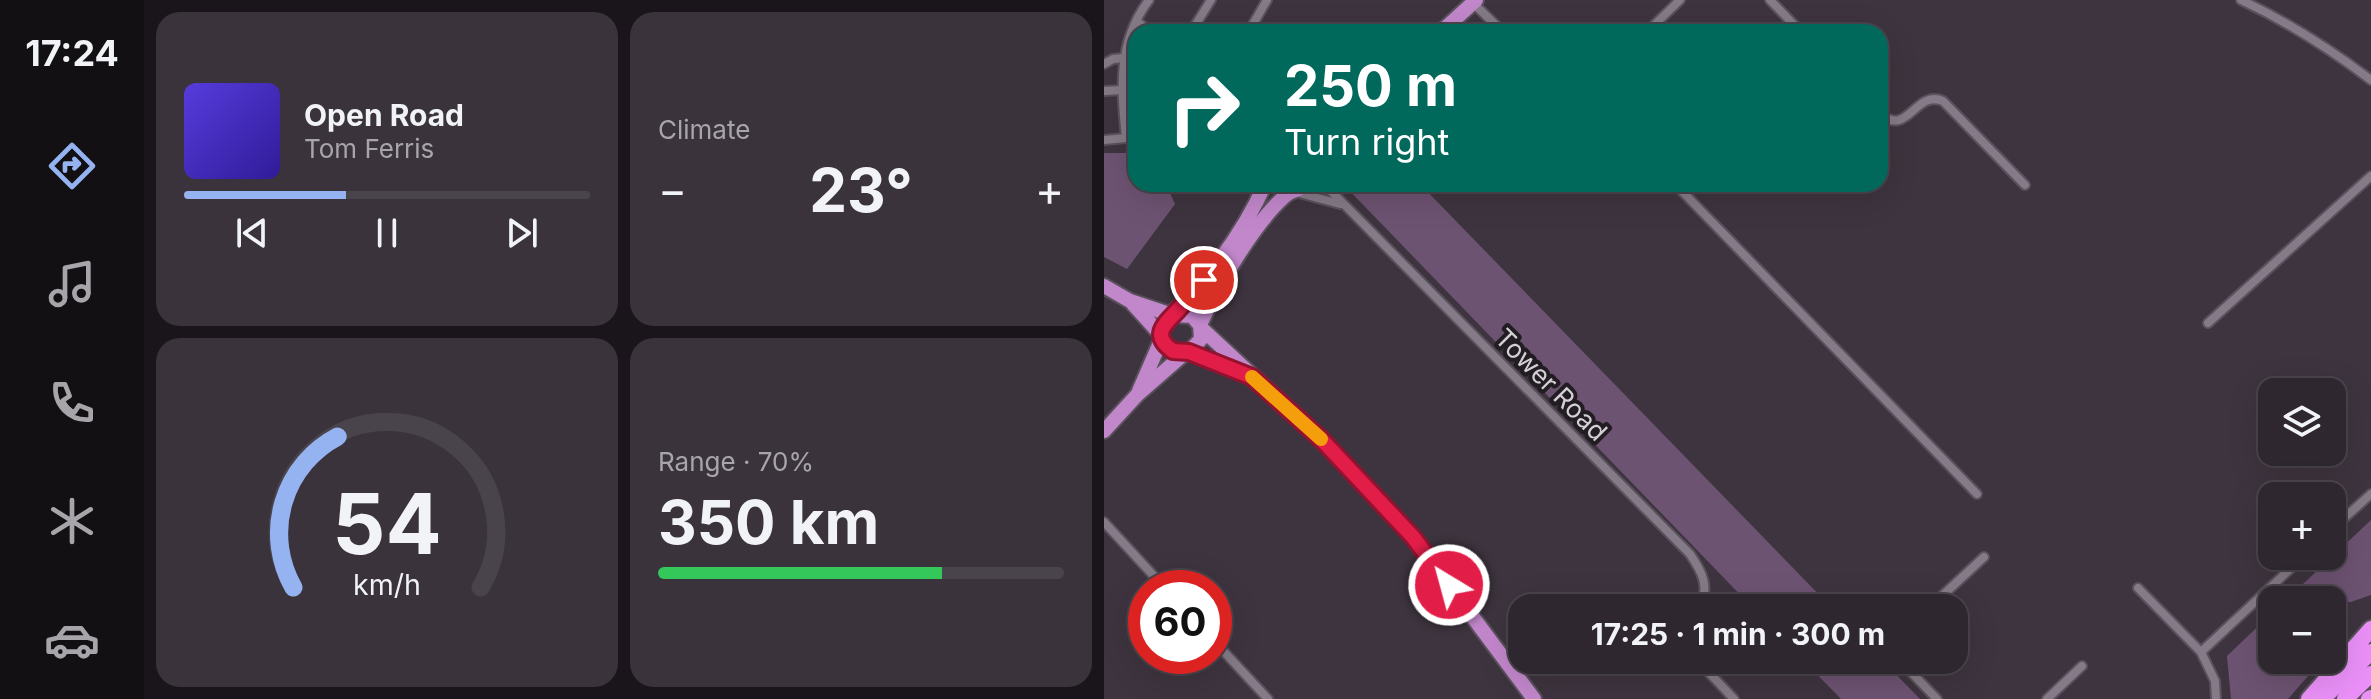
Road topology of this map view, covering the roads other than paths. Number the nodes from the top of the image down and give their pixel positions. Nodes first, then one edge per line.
1 (1149, 0) edge
2 (1211, 0) edge
3 (1267, 0) edge
4 (1680, 0) edge
5 (1770, 0) edge
6 (2241, 0) edge
7 (1475, 1) edge
8 (1136, 21) junction
9 (1135, 24) edge
10 (1140, 24) edge
11 (1196, 24) edge
12 (1253, 24) edge
13 (1450, 24) edge
14 (1496, 24) edge
15 (1655, 24) edge
16 (1793, 24) edge
17 (1128, 44) edge
18 (1123, 58) junction
19 (1104, 64) edge
20 (2371, 80) edge
21 (1122, 90) junction
22 (1104, 91) edge
23 (1888, 118) edge
24 (1128, 122) edge
25 (1128, 138) edge
26 (1104, 140) edge
27 (2371, 176) edge
28 (2025, 185) dead end
29 (1261, 192) edge
30 (1294, 192) edge
31 (1302, 192) edge
32 (1331, 192) edge
33 (1683, 192) edge
34 (1341, 204) junction
35 (1104, 286) edge
36 (1130, 301) junction
37 (1173, 315) junction
38 (2208, 323) dead end
39 (1201, 326) junction
40 (1162, 336) junction
41 (1187, 353) junction
42 (1252, 377) junction
43 (1137, 395) junction
44 (1104, 430) edge
45 (1977, 494) dead end
46 (2371, 494) edge
47 (2346, 516) edge
48 (1104, 522) edge
49 (1984, 557) dead end
50 (1148, 570) edge
51 (2289, 570) edge
52 (2138, 588) dead end
53 (1704, 594) edge
54 (1944, 594) edge
55 (2371, 629) edge
56 (2201, 652) junction
57 (2371, 652) edge
58 (1232, 660) edge
59 (2082, 666) dead end
60 (1710, 674) edge
61 (1913, 674) edge
62 (2371, 674) edge
63 (1268, 699) edge
64 (1534, 699) edge
65 (1734, 699) edge
66 (1937, 699) edge
67 (2047, 699) edge
68 (2216, 699) edge
69 (2309, 699) edge
70 (2322, 699) edge
71 (2345, 699) edge

1 - 8 street
2 - 11 street
3 - 12 street
4 - 15 street
5 - 16 street
6 - 20 street
7 - 13 main road
7 - 14 street
8 - 9 street
8 - 10 street
17 - 18 street
18 - 19 street
18 - 21 street
21 - 22 street
21 - 24 street
23 - 28 street
25 - 26 street
27 - 38 street
29 - 37 main road
30 - 39 main road
31 - 34 street, Tower Road
32 - 34 street, Tower Road
33 - 45 street
34 - 53 street, Tower Road
35 - 36 main road
36 - 37 main road
36 - 40 main road
37 - 39 main road
37 - 40 main road
39 - 41 main road
39 - 42 main road
40 - 41 main road
40 - 43 main road
41 - 42 main road
41 - 43 main road
42 - 64 main road
43 - 44 main road
46 - 47 street
48 - 50 street
49 - 54 street
51 - 56 street
52 - 56 street
55 - 69 highway
56 - 68 street
57 - 70 highway
58 - 63 street
59 - 67 street
60 - 65 street
61 - 66 street
62 - 71 highway

